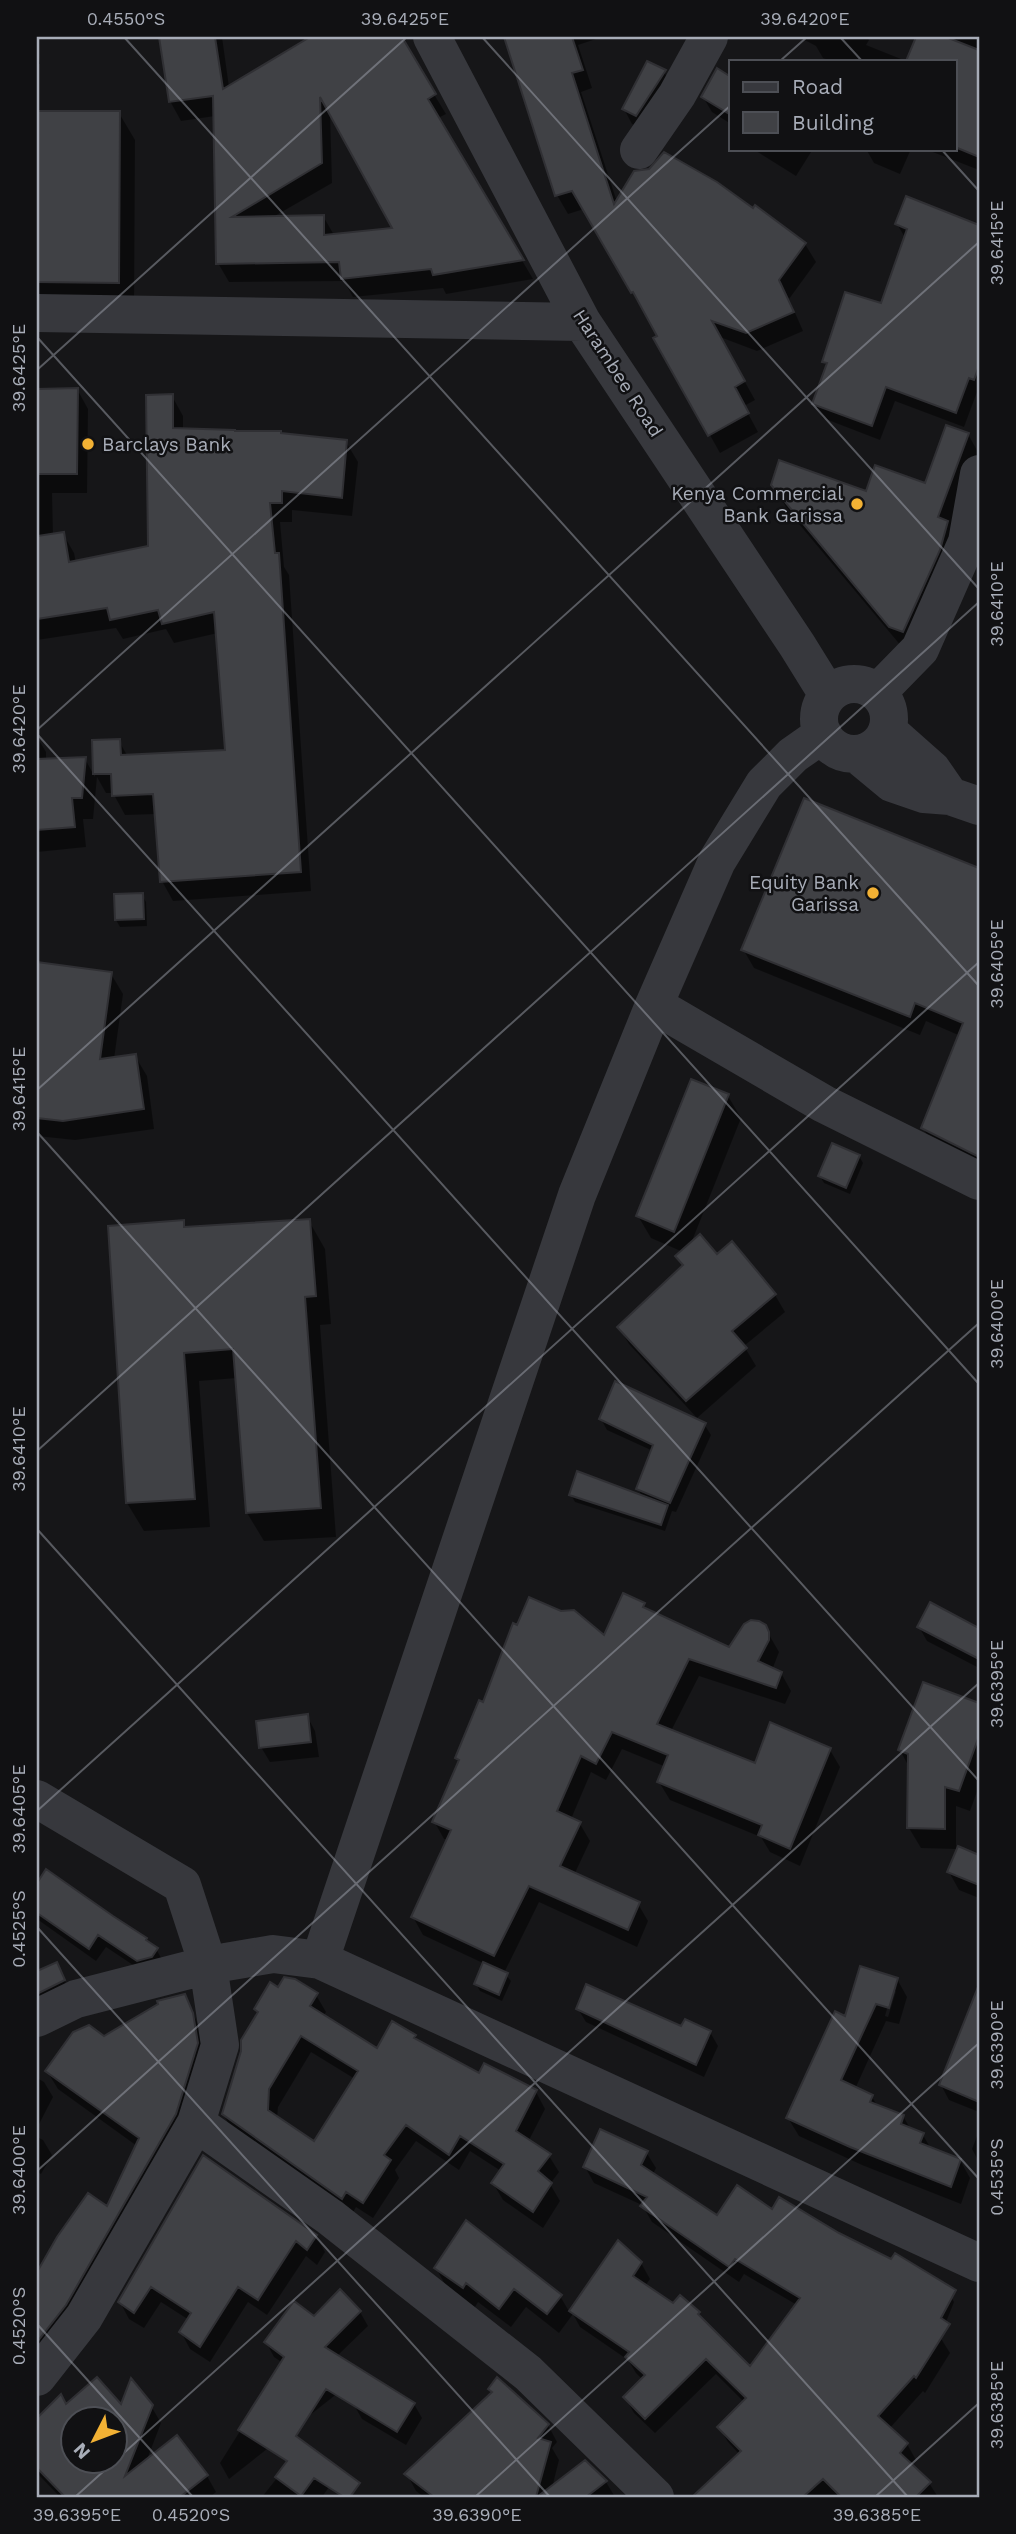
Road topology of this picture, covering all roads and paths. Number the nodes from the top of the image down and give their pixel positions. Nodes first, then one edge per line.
1 (432, 37) edge
2 (709, 37) edge
3 (639, 150) dead end
4 (37, 313) edge
5 (582, 322) junction
6 (979, 474) edge
7 (878, 692) junction
8 (828, 695) junction
9 (888, 731) junction
10 (823, 734) junction
11 (857, 754) junction
12 (965, 801) edge
13 (654, 1005) junction
14 (979, 1181) edge
15 (37, 1799) edge
16 (320, 1960) junction
17 (208, 1965) junction
18 (37, 2018) edge
19 (196, 2123) junction
20 (979, 2263) edge
21 (37, 2377) edge
22 (655, 2497) edge

1 - 5 street, Harambee Road
2 - 3 street
4 - 5 street
5 - 8 street, Harambee Road
6 - 7 street
7 - 8 street
7 - 9 street
8 - 10 street
9 - 11 street
9 - 12 street
10 - 11 street
10 - 13 street
11 - 12 street
13 - 14 street
13 - 16 street
15 - 17 street
16 - 17 street
16 - 20 street
17 - 18 street
17 - 19 street
19 - 21 street
19 - 22 street

